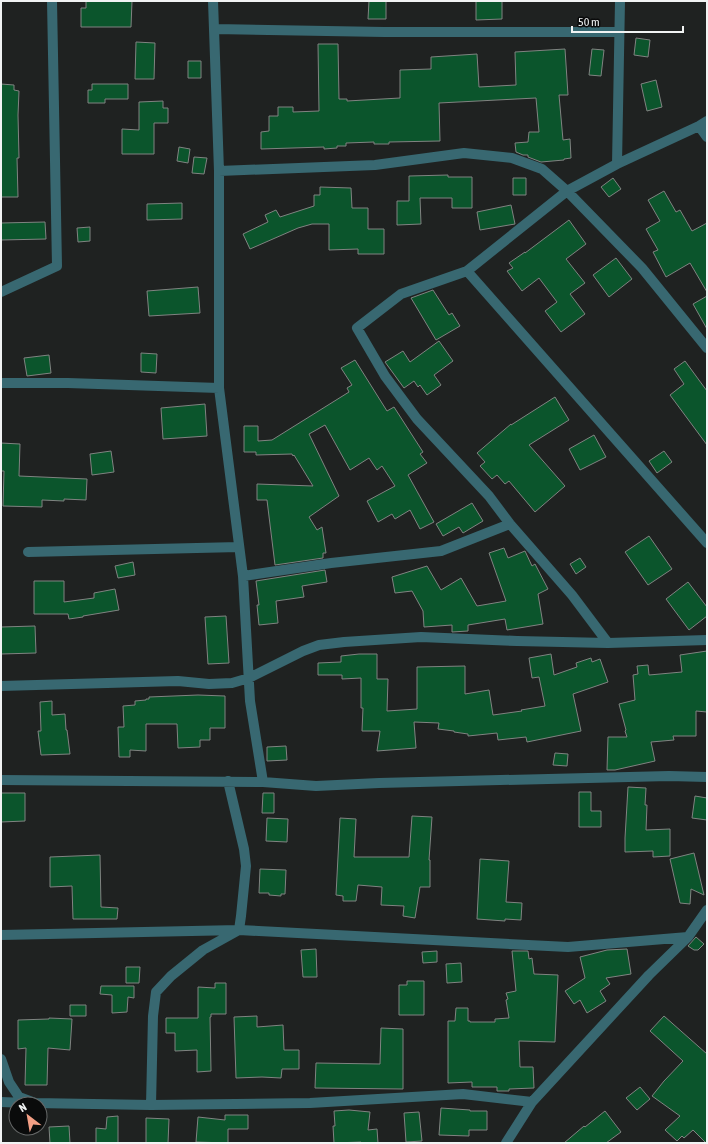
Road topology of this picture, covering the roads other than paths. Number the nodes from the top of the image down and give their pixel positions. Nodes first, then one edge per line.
1 (52, 1) edge
2 (213, 1) edge
3 (620, 1) edge
4 (215, 29) junction
5 (619, 32) junction
6 (703, 123) edge
7 (707, 137) edge
8 (616, 164) junction
9 (219, 171) junction
10 (567, 191) junction
11 (467, 271) junction
12 (1, 292) edge
13 (707, 348) edge
14 (1, 383) edge
15 (219, 388) junction
16 (510, 524) junction
17 (707, 543) edge
18 (239, 547) junction
19 (28, 552) dead end
20 (243, 576) junction
21 (707, 640) edge
22 (608, 643) junction
23 (249, 678) junction
24 (1, 686) edge
25 (707, 777) edge
26 (1, 780) edge
27 (228, 781) junction
28 (263, 782) junction
29 (707, 910) edge
30 (239, 930) junction
31 (1, 935) edge
32 (688, 937) junction
33 (1, 1059) edge
34 (18, 1096) edge
35 (532, 1102) junction
36 (48, 1103) edge
37 (151, 1106) junction
38 (506, 1143) edge

1 - 12 street
2 - 4 street
3 - 5 street
4 - 5 street
4 - 9 street
5 - 8 street
6 - 7 street
6 - 8 street
8 - 10 street
9 - 10 street
9 - 15 street
10 - 11 street
10 - 13 street
11 - 16 street
11 - 17 street
14 - 15 street
15 - 18 street
16 - 20 street
16 - 22 street
18 - 19 street
18 - 20 street
20 - 23 street
21 - 22 street
22 - 23 street
23 - 24 street
23 - 28 street
25 - 28 street
26 - 27 street
27 - 28 street
27 - 30 street
29 - 32 street
30 - 31 street
30 - 32 street
30 - 37 street
32 - 35 street
33 - 34 street
35 - 37 street
35 - 38 street
36 - 37 street

